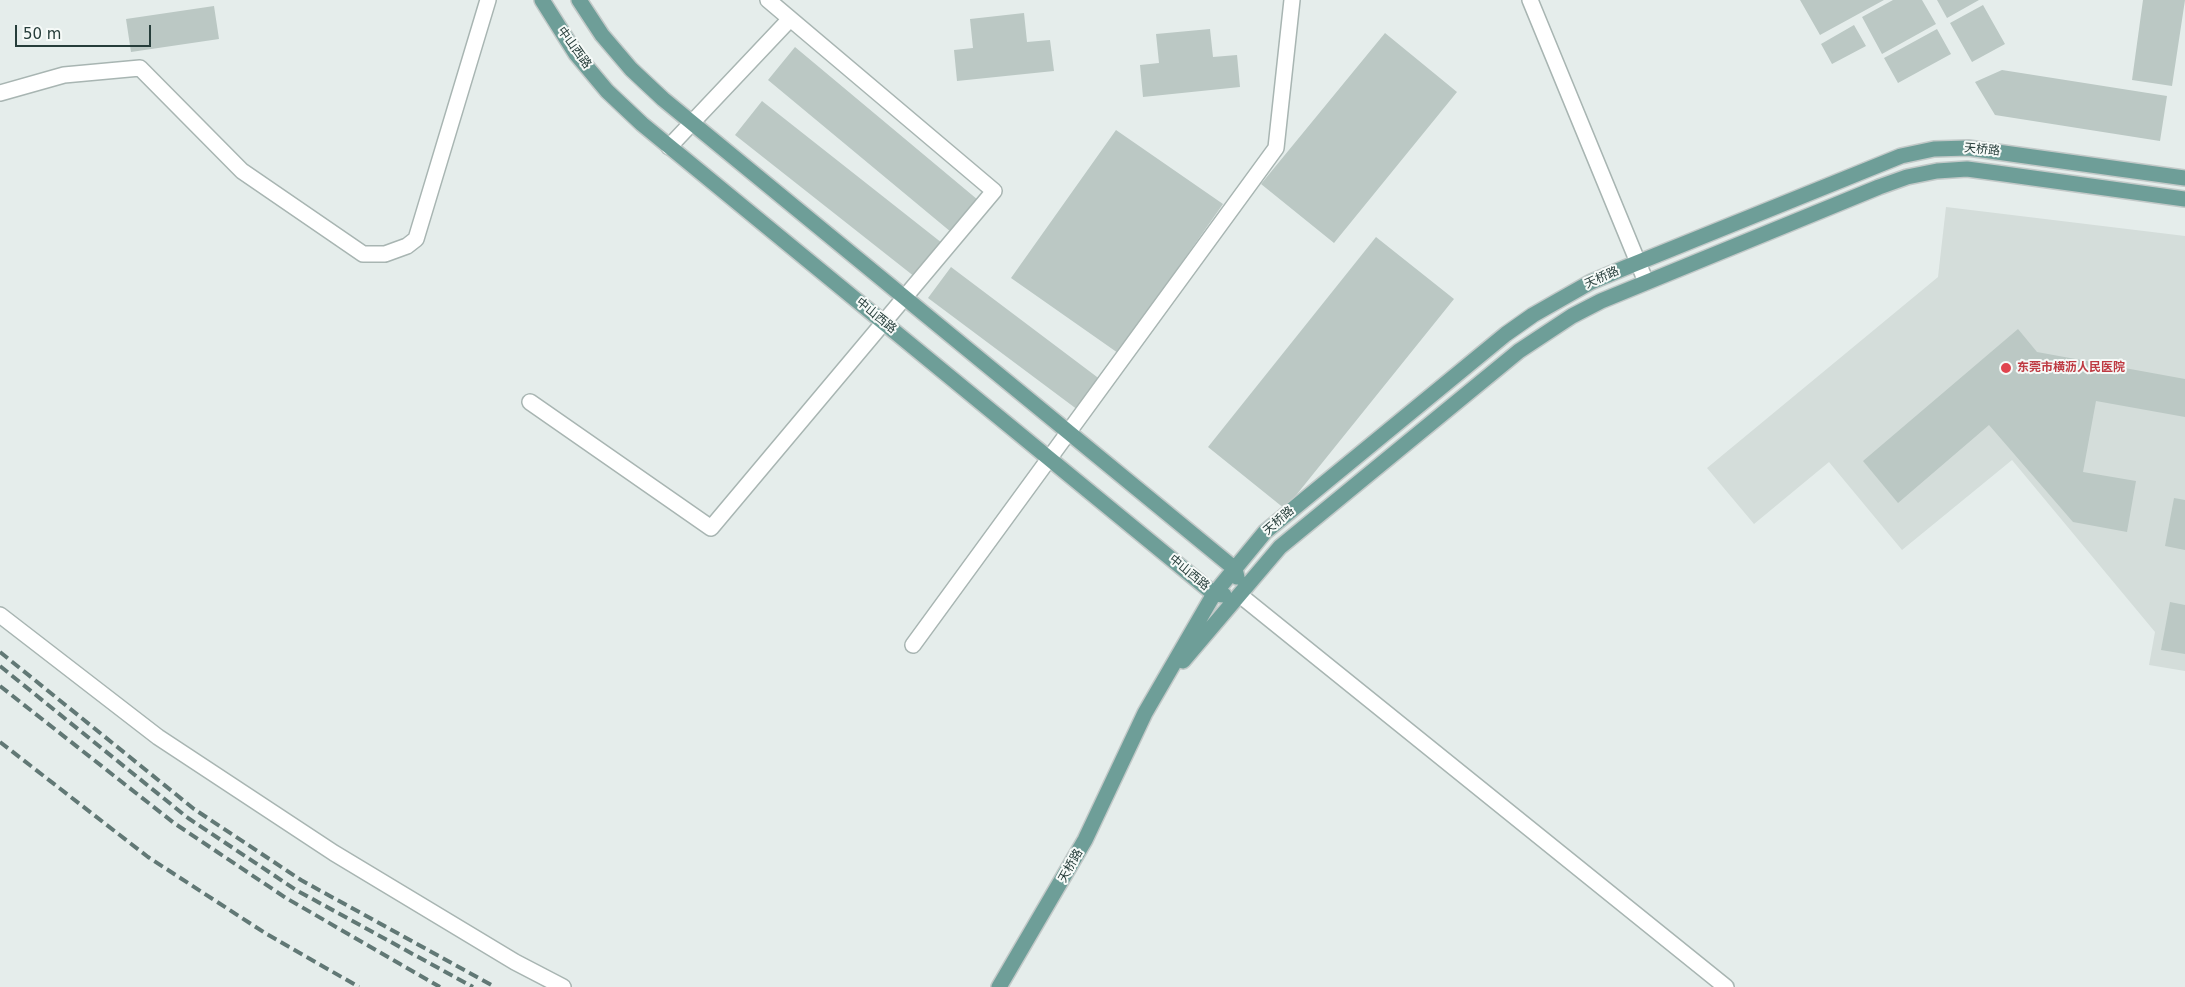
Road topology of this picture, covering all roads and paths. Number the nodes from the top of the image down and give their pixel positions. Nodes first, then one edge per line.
1 (488, 0) edge
2 (542, 0) edge
3 (579, 0) edge
4 (768, 0) edge
5 (1292, 0) edge
6 (1530, 0) edge
7 (790, 19) junction
8 (0, 93) edge
9 (692, 123) junction
10 (669, 147) junction
11 (2185, 178) edge
12 (2185, 200) edge
13 (1638, 262) junction
14 (1646, 282) junction
15 (904, 298) junction
16 (883, 323) junction
17 (530, 402) dead end
18 (1068, 432) junction
19 (1049, 459) junction
20 (1235, 569) junction
21 (1214, 594) junction
22 (1241, 596) junction
23 (0, 615) edge
24 (913, 645) dead end
25 (1160, 686) junction
26 (563, 987) edge
27 (999, 987) edge
28 (1726, 987) edge

1 - 8 street
2 - 10 main road, 中山西路
3 - 9 main road
4 - 7 street
5 - 18 street
6 - 13 street
7 - 9 street
7 - 15 street
9 - 10 street
9 - 15 main road
10 - 16 main road, 中山西路
11 - 13 main road, 天桥路
12 - 14 main road, 天桥路
13 - 14 street
13 - 20 main road, 天桥路
14 - 22 main road, 天桥路
15 - 16 street
15 - 18 main road
16 - 17 street
16 - 19 main road, 中山西路
18 - 19 street
18 - 20 main road
19 - 21 main road, 中山西路
19 - 24 street
20 - 21 main road, 天桥路
20 - 22 main road
21 - 22 main road, 中山西路
21 - 25 main road, 天桥路
22 - 25 main road, 天桥路
22 - 28 street
23 - 26 street
25 - 27 main road, 天桥路

